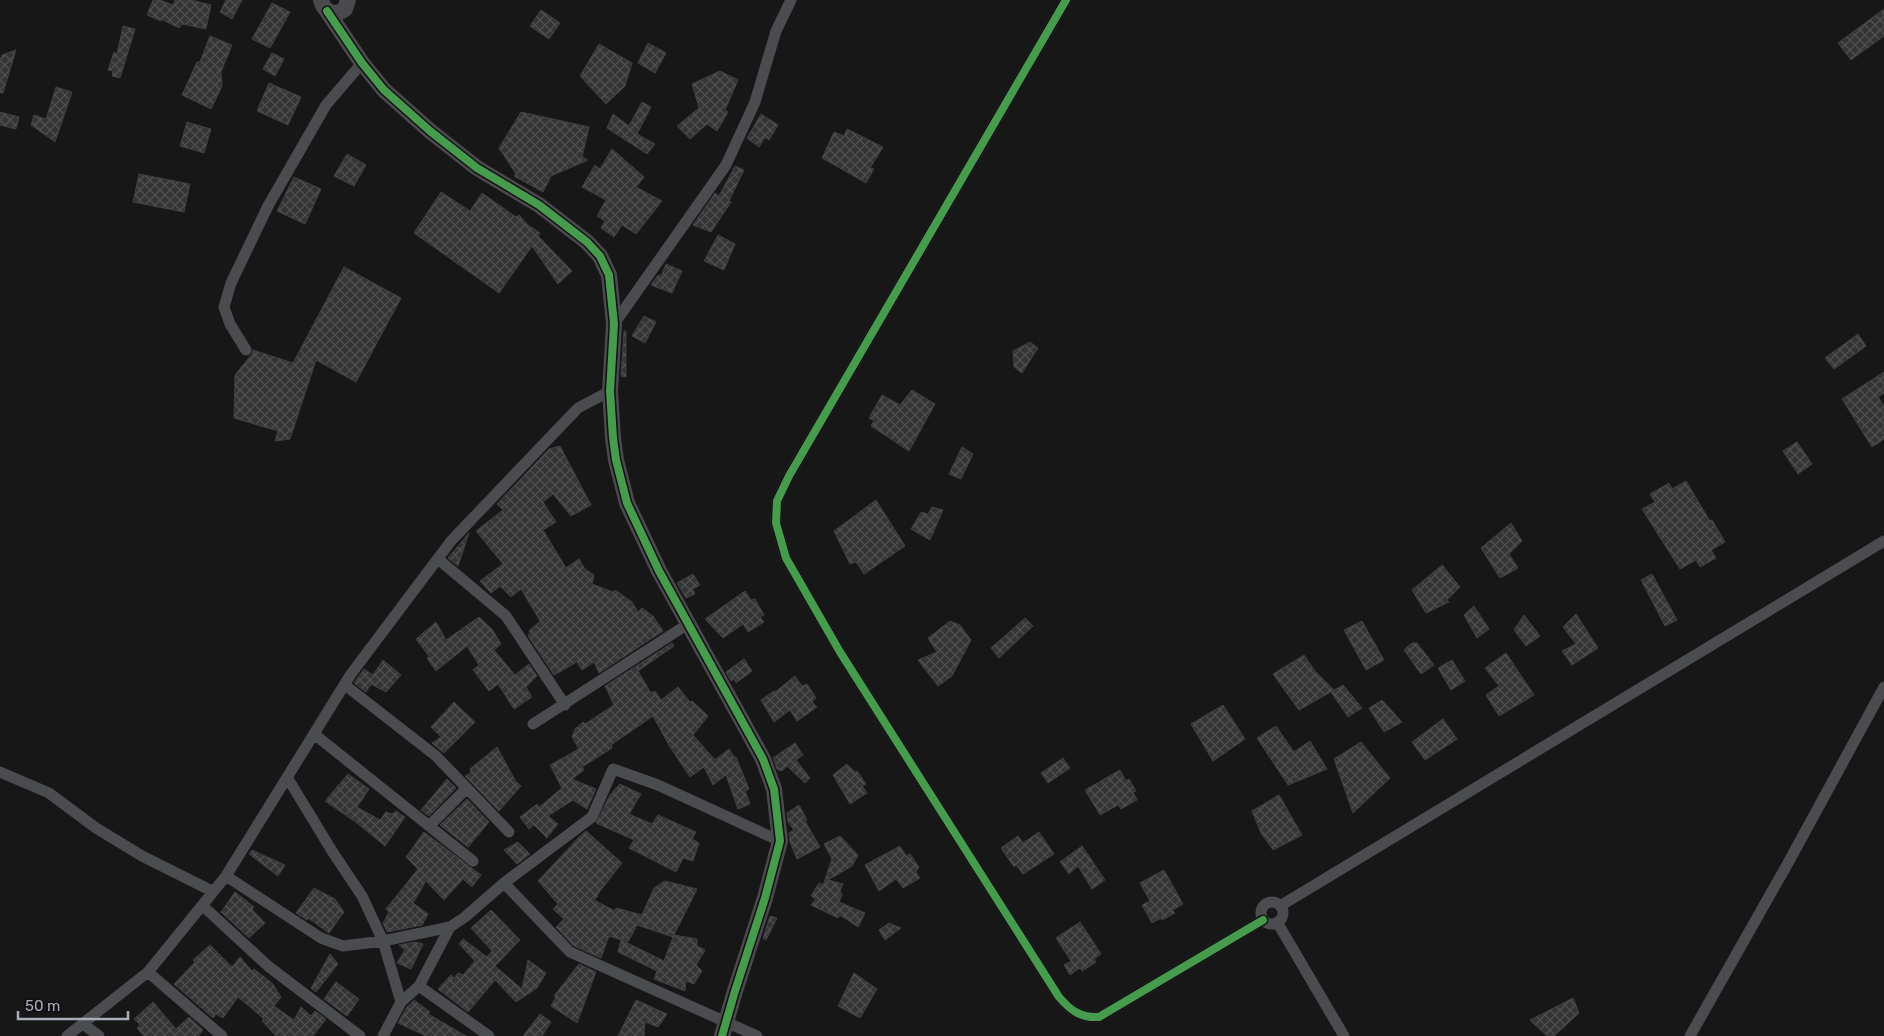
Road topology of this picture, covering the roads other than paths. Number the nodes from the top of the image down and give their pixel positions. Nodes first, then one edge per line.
1 (792, 0) edge
2 (1066, 0) edge
3 (347, 2) edge
4 (321, 4) edge
5 (346, 38) junction
6 (362, 63) junction
7 (614, 324) junction
8 (246, 350) dead end
9 (610, 391) junction
10 (1884, 542) edge
11 (438, 559) junction
12 (688, 624) junction
13 (344, 685) junction
14 (1884, 687) edge
15 (565, 705) junction
16 (533, 724) dead end
17 (314, 734) junction
18 (0, 772) edge
19 (287, 777) junction
20 (467, 788) junction
21 (429, 826) junction
22 (509, 832) dead end
23 (780, 841) junction
24 (473, 861) dead end
25 (226, 876) junction
26 (504, 883) junction
27 (212, 891) junction
28 (202, 906) junction
29 (1280, 906) junction
30 (1264, 920) junction
31 (1277, 922) junction
32 (450, 927) junction
33 (383, 941) junction
34 (148, 972) junction
35 (419, 986) junction
36 (401, 1002) junction
37 (83, 1024) junction
38 (724, 1028) edge
39 (67, 1036) edge
40 (99, 1036) edge
41 (222, 1036) edge
42 (360, 1036) edge
43 (383, 1036) edge
44 (489, 1036) edge
45 (757, 1036) edge
46 (1344, 1036) edge
47 (1690, 1036) edge

1 - 7 street
2 - 30 street
3 - 4 street
3 - 5 street
4 - 5 street
5 - 6 street
6 - 7 street
6 - 8 street
7 - 9 street
9 - 11 street
9 - 12 street
10 - 29 street
11 - 13 street
11 - 15 street
12 - 15 street
12 - 23 street
13 - 17 street
13 - 20 street
14 - 47 street
15 - 16 street
17 - 19 street
17 - 21 street
18 - 27 street
19 - 25 street
19 - 33 street
20 - 21 street
20 - 22 street
21 - 24 street
23 - 26 street
23 - 38 street
25 - 27 street
25 - 33 street
26 - 32 street
26 - 38 street
27 - 28 street
28 - 34 street
28 - 42 street
29 - 30 street
29 - 31 street
30 - 31 street
31 - 46 street
32 - 33 street
32 - 35 street
33 - 36 street
34 - 37 street
34 - 41 street
35 - 36 street
35 - 44 street
36 - 43 street
37 - 39 street
37 - 40 street
38 - 45 street

